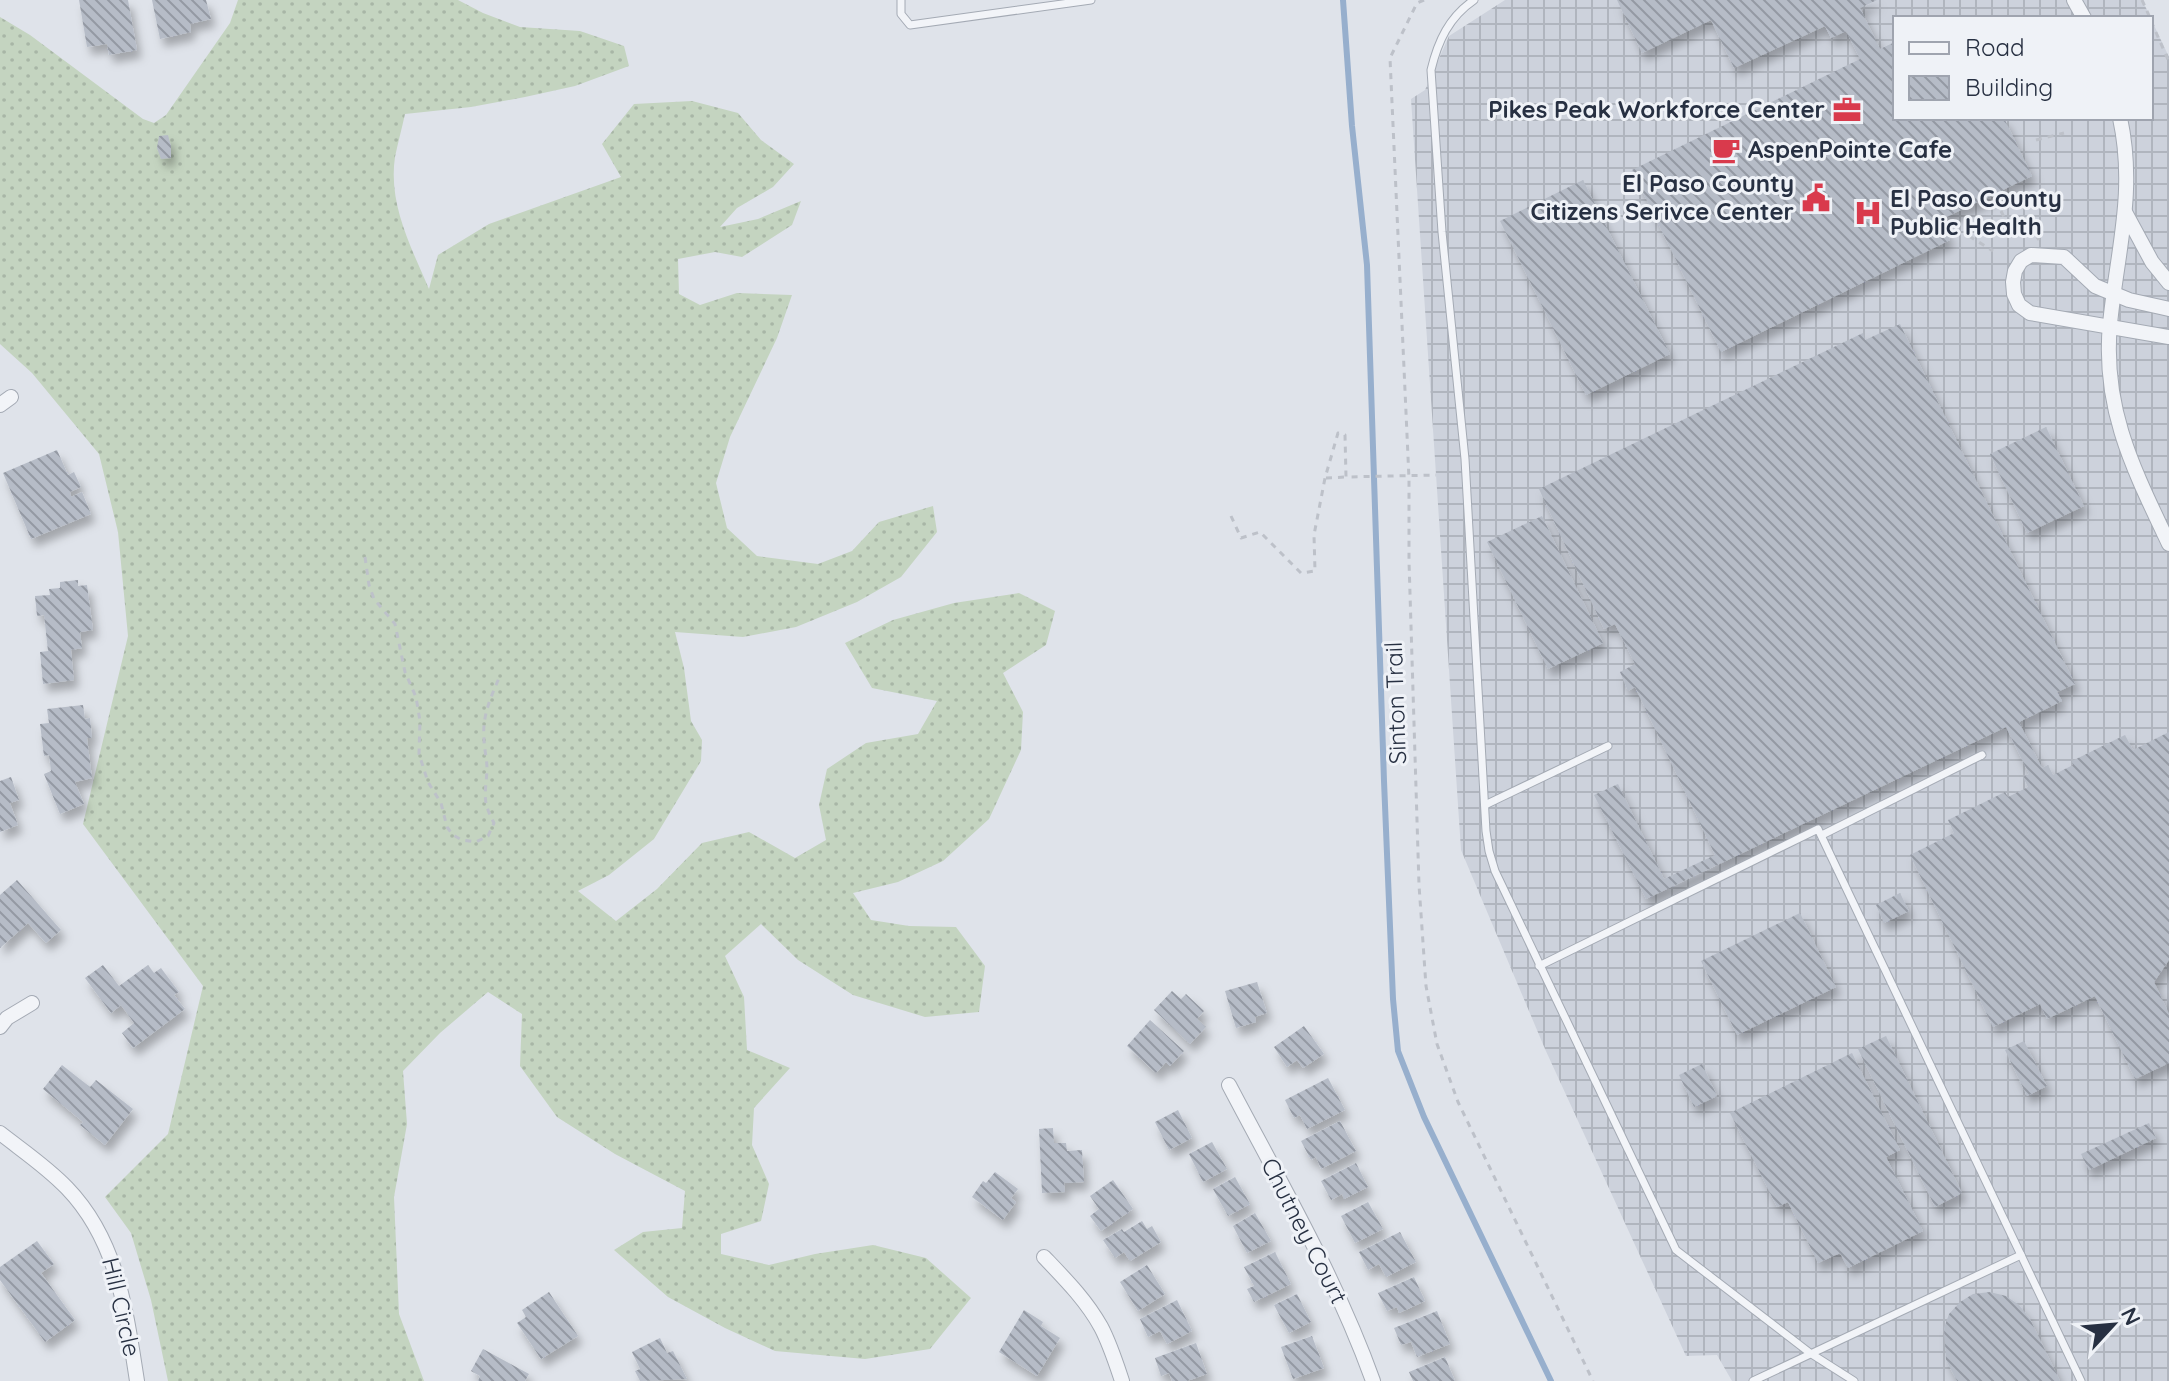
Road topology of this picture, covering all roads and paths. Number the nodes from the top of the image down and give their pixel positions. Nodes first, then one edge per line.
1 (901, 0) edge
2 (1091, 0) edge
3 (1424, 0) edge
4 (1474, 0) edge
5 (2153, 27) edge
6 (2169, 62) edge
7 (2120, 120) edge
8 (2064, 133) dead end
9 (2036, 140) dead end
10 (2001, 211) dead end
11 (2125, 212) junction
12 (2030, 227) dead end
13 (2013, 235) dead end
14 (1969, 236) dead end
15 (2039, 241) dead end
16 (1993, 251) dead end
17 (2169, 283) edge
18 (2114, 292) junction
19 (2169, 309) edge
20 (2110, 325) junction
21 (2169, 337) edge
22 (1409, 475) junction
23 (1436, 475) dead end
24 (1346, 477) junction
25 (1325, 478) junction
26 (1231, 516) dead end
27 (2169, 544) edge
28 (365, 557) dead end
29 (499, 678) dead end
30 (1608, 746) dead end
31 (1982, 755) dead end
32 (1485, 805) junction
33 (1822, 835) junction
34 (1539, 966) junction
35 (32, 1003) dead end
36 (0, 1027) edge
37 (1229, 1085) dead end
38 (0, 1133) edge
39 (2021, 1255) junction
40 (1044, 1257) dead end
41 (1810, 1353) junction
42 (137, 1381) edge
43 (1122, 1381) edge
44 (1373, 1381) edge
45 (1593, 1381) edge
46 (1753, 1381) edge
47 (1854, 1381) edge
48 (2081, 1381) edge

1 - 2 lane
3 - 22 path, Sinton Trail
4 - 32 lane
5 - 6 path
7 - 11 street
8 - 9 path
10 - 13 path
11 - 17 street
11 - 18 street
12 - 15 path
14 - 16 path
18 - 19 street
18 - 20 street
18 - 20 street
20 - 21 street
20 - 27 street
22 - 23 path
22 - 24 path
22 - 45 path, Sinton Trail
24 - 25 path
24 - 25 path
25 - 26 path
28 - 29 path
30 - 32 lane
31 - 33 lane
32 - 34 lane
33 - 34 lane
33 - 39 lane
34 - 41 lane
35 - 36 street
37 - 44 street, Chutney Court
38 - 42 street, Hill Circle
39 - 41 lane
39 - 48 lane
40 - 43 street
41 - 46 lane
41 - 47 lane

